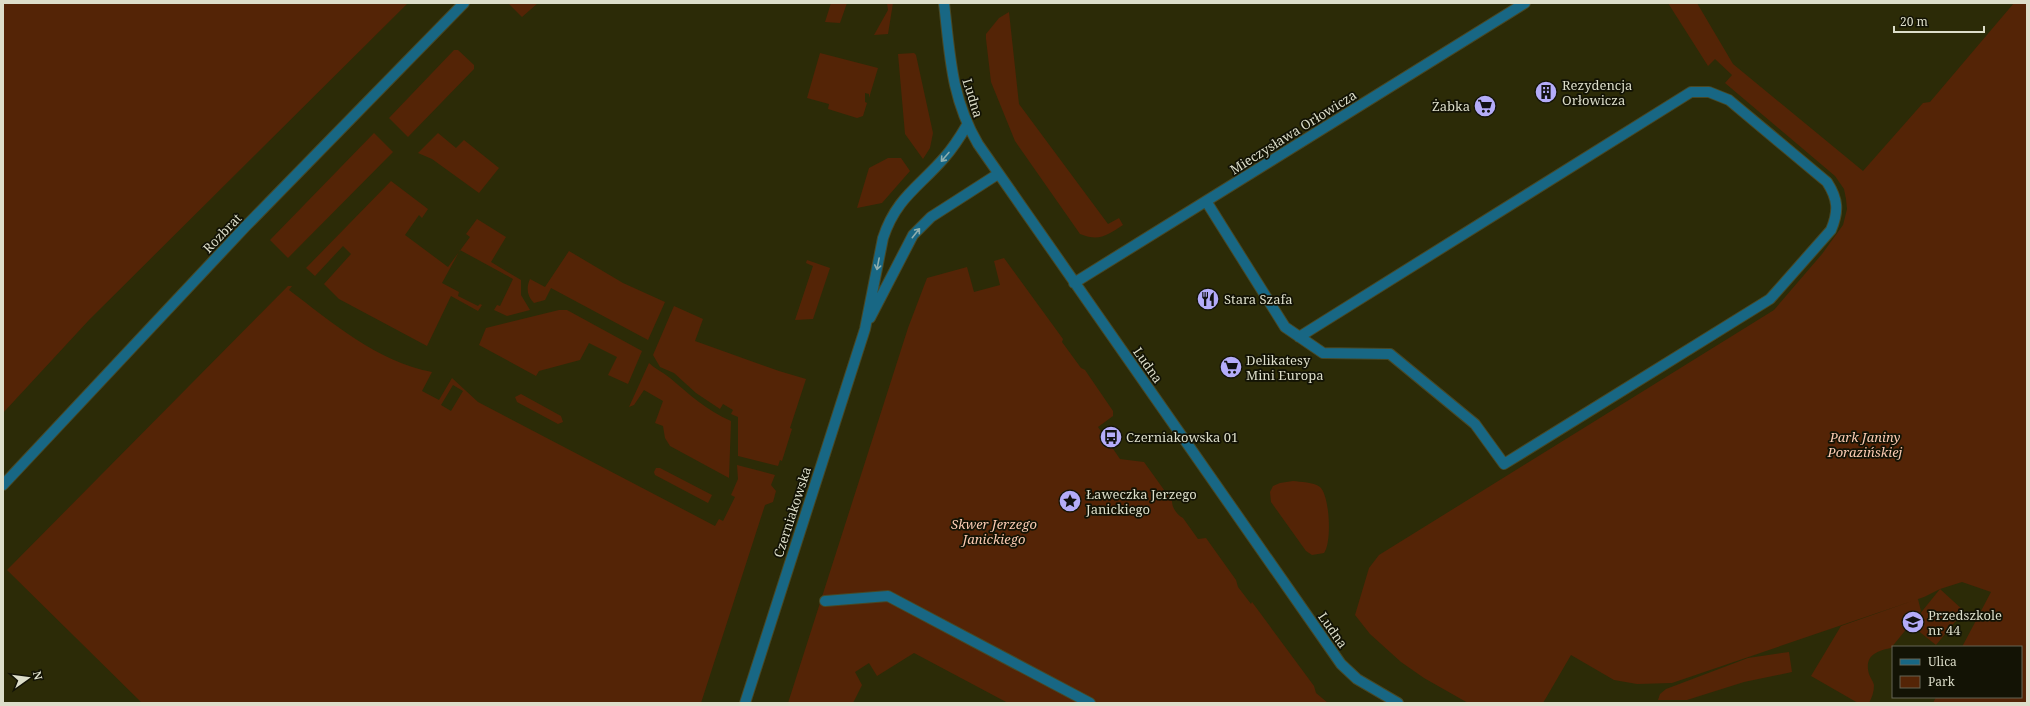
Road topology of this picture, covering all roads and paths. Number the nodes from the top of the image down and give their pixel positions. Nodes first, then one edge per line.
1 (464, 3) edge
2 (944, 3) edge
3 (1526, 3) edge
4 (967, 125) junction
5 (998, 174) junction
6 (1206, 201) junction
7 (1074, 283) junction
8 (865, 329) junction
9 (1299, 337) junction
10 (3, 485) edge
11 (825, 601) dead end
12 (745, 703) edge
13 (1090, 703) edge
14 (1398, 703) edge

1 - 10 street, Rozbrat
2 - 4 street, Ludna
3 - 6 street, Mieczysława Orłowicza
4 - 5 street, Ludna
4 -> 8 street, Czerniakowska
5 - 7 street, Ludna
8 -> 5 street, Czerniakowska
6 - 7 street, Mieczysława Orłowicza
6 - 9 street
7 - 14 street, Ludna
8 - 12 street, Czerniakowska
9 - 9 street
11 - 13 street

